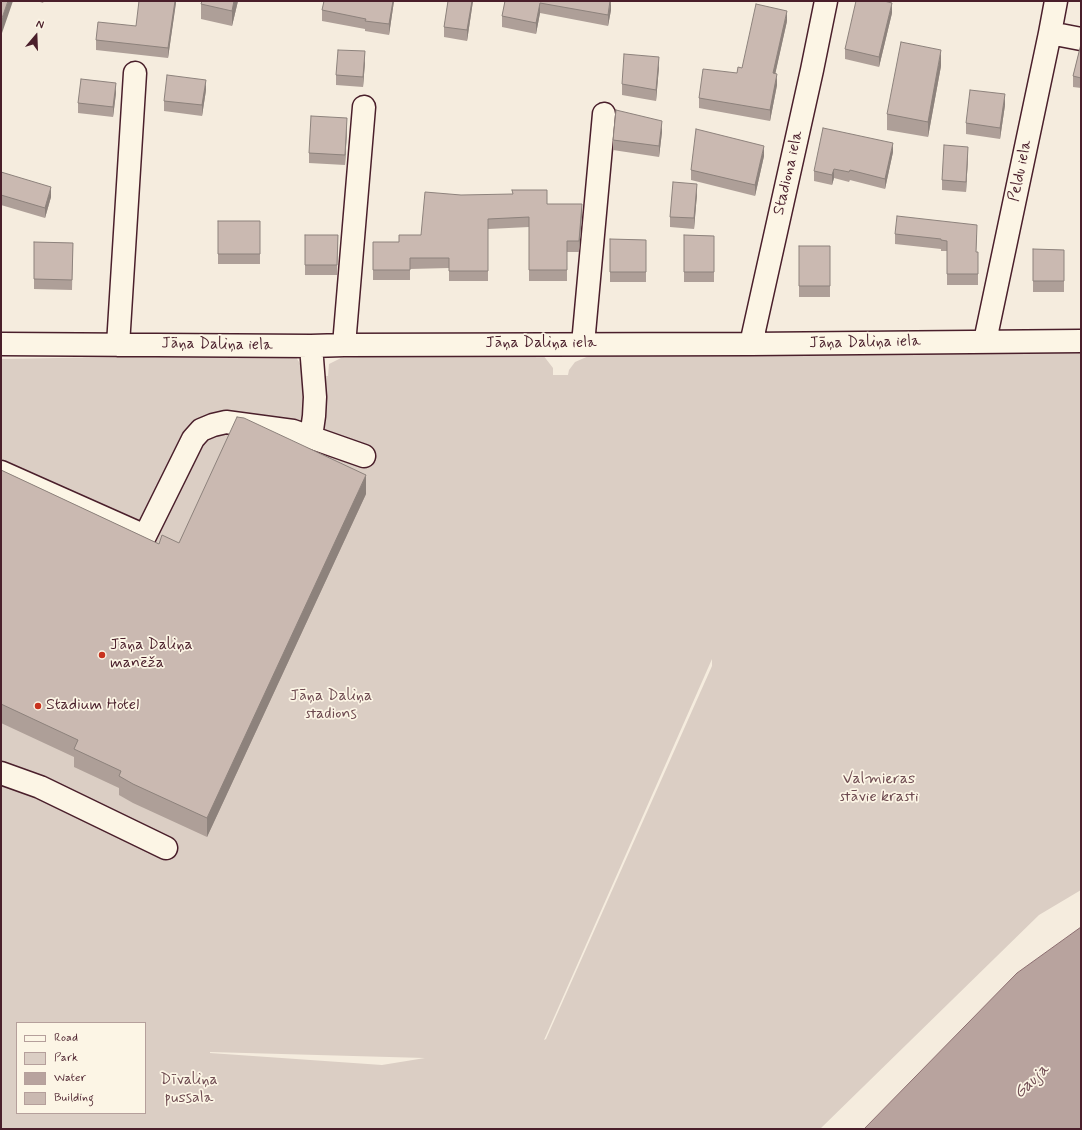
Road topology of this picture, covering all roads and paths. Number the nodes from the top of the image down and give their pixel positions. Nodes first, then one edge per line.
1 (826, 1) edge
2 (1056, 1) edge
3 (1050, 33) junction
4 (1081, 39) edge
5 (135, 73) dead end
6 (364, 107) dead end
7 (604, 114) dead end
8 (985, 341) junction
9 (1081, 341) edge
10 (1, 344) edge
11 (118, 344) junction
12 (583, 344) junction
13 (751, 344) junction
14 (344, 345) junction
15 (311, 346) junction
16 (311, 437) junction
17 (364, 456) dead end
18 (1, 472) edge
19 (1, 773) edge
20 (166, 848) dead end

1 - 13 street, Stadiona iela
2 - 3 street, Peldu iela
3 - 4 street
3 - 8 street, Peldu iela
5 - 11 street
6 - 14 street
7 - 12 street
8 - 9 street, Jāņa Daliņa iela
8 - 13 street, Jāņa Daliņa iela
10 - 11 street, Jāņa Daliņa iela
11 - 15 street, Jāņa Daliņa iela
12 - 13 street, Jāņa Daliņa iela
12 - 14 street, Jāņa Daliņa iela
14 - 15 street, Jāņa Daliņa iela
15 - 16 street
16 - 17 street
16 - 18 street
19 - 20 street

